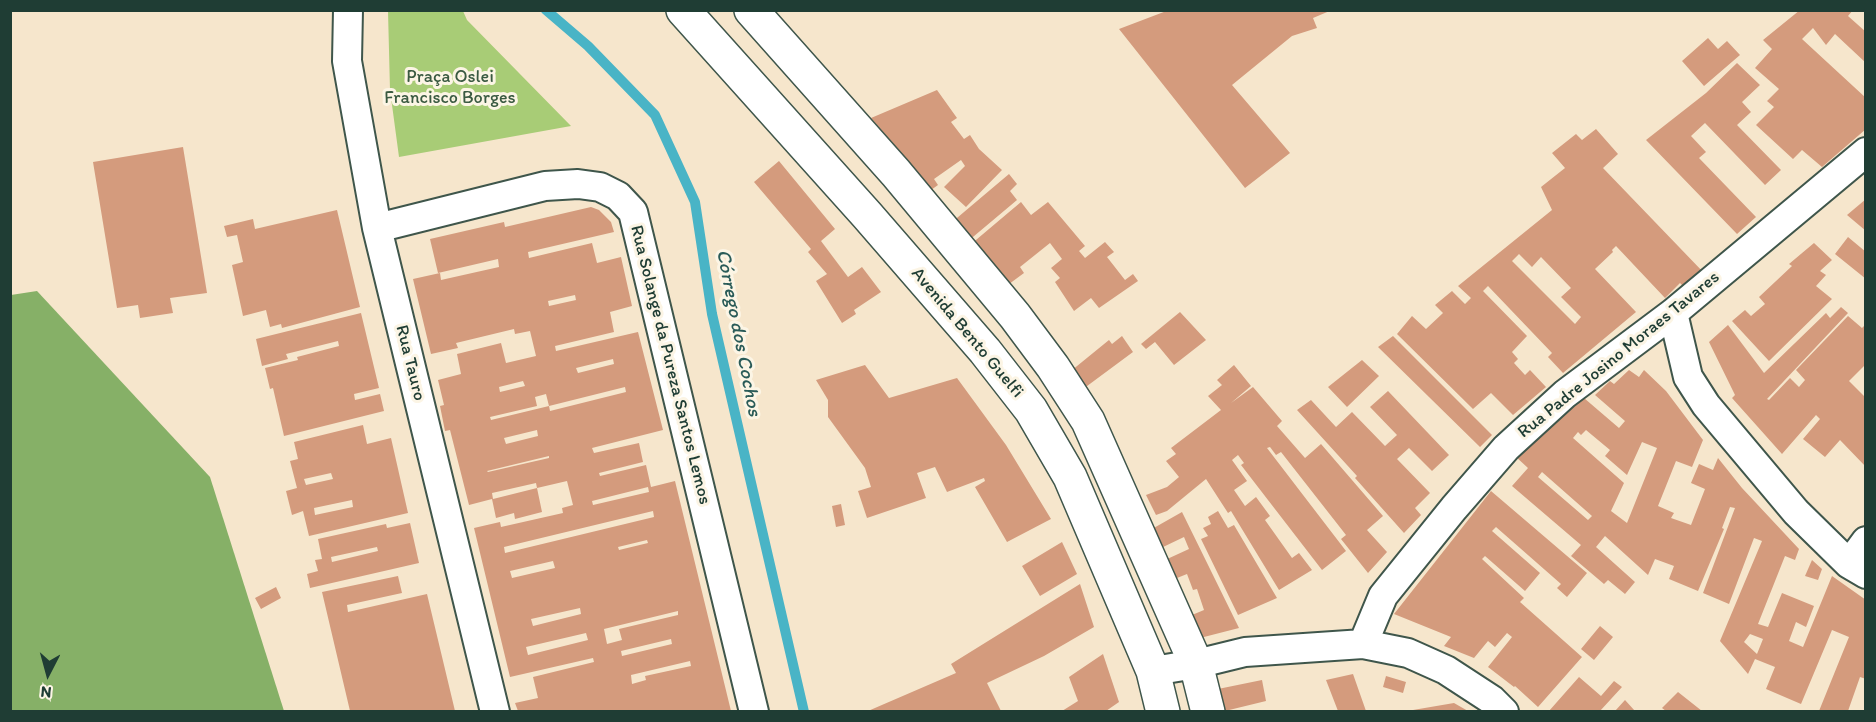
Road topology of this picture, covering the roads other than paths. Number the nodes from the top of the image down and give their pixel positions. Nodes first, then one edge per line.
1 (348, 10) edge
2 (683, 10) edge
3 (751, 10) edge
4 (1866, 152) edge
5 (376, 228) junction
6 (1673, 313) junction
7 (1866, 541) edge
8 (1857, 569) edge
9 (1363, 644) junction
10 (1197, 664) junction
11 (1153, 671) junction
12 (495, 711) edge
13 (754, 711) edge
14 (1163, 711) edge
15 (1208, 711) edge
16 (1504, 711) edge

1 - 5 street, Rua Tauro
2 - 11 main road, Avenida Bento Guelfi
3 - 10 main road
4 - 6 street, Rua Padre Josino Moraes Tavares
5 - 12 street, Rua Tauro
5 - 13 street, Rua Solange da Pureza Santos Lemos
6 - 8 street
6 - 9 street, Rua Padre Josino Moraes Tavares
7 - 8 street
9 - 10 street
9 - 16 street
10 - 11 street
10 - 15 main road
11 - 14 main road, Avenida Bento Guelfi

